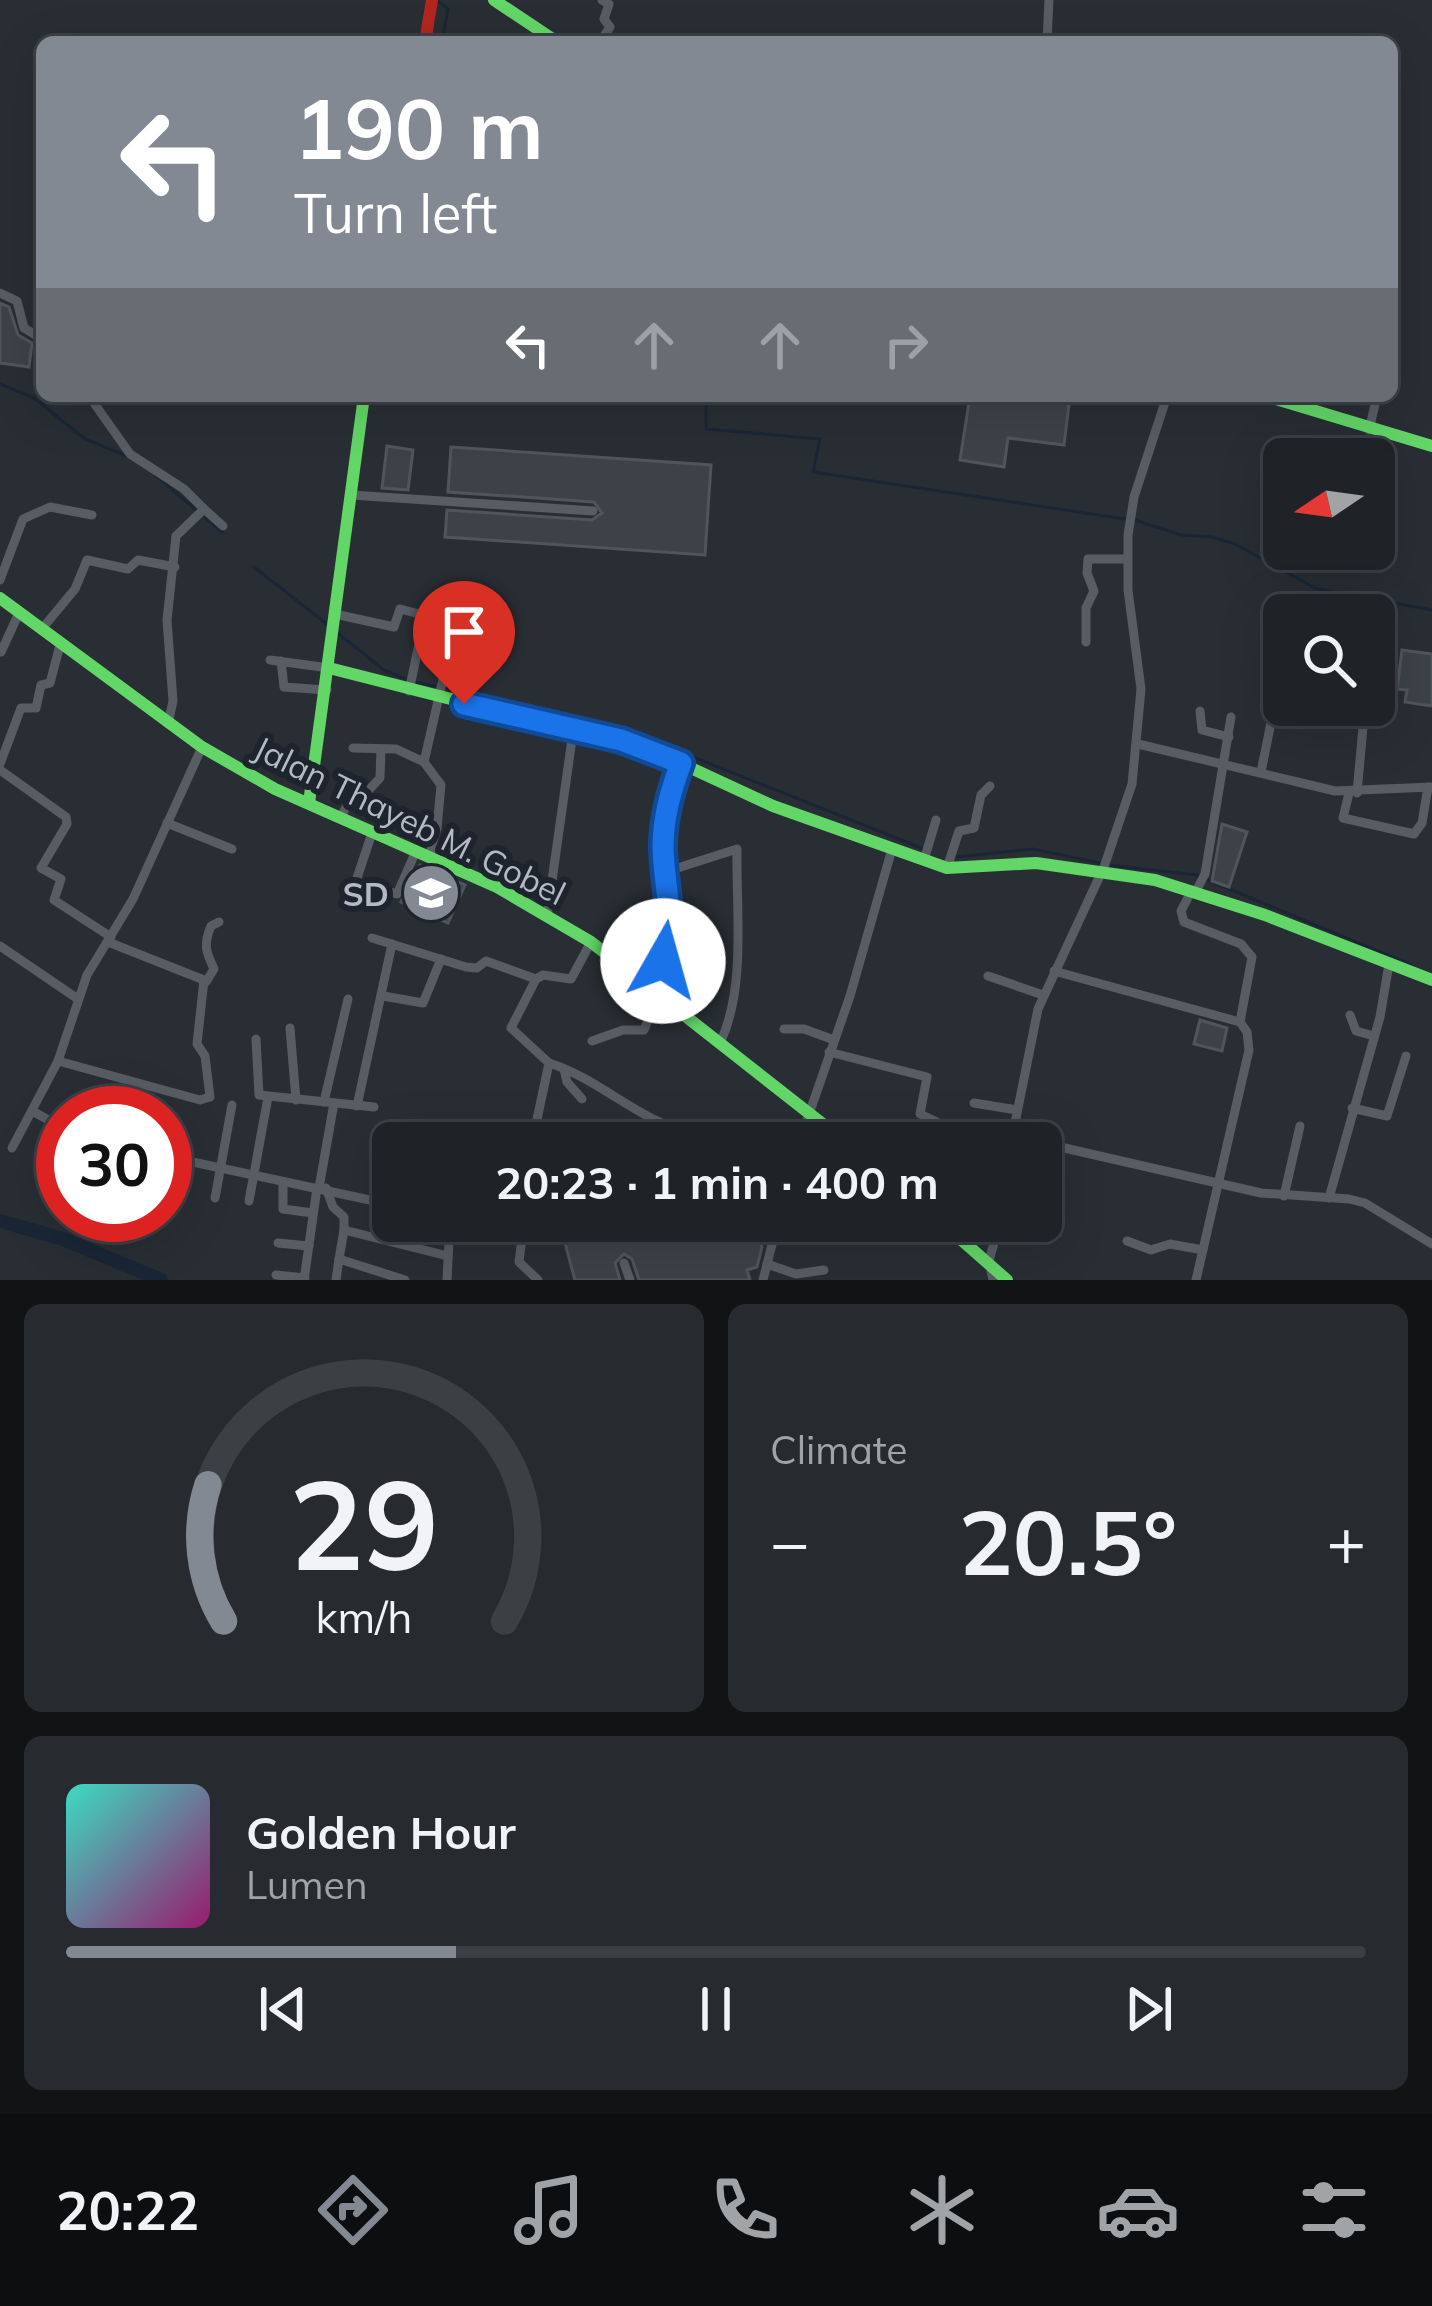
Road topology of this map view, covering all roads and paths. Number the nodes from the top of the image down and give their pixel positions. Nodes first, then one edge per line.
1 (432, 0) edge
2 (494, 0) edge
3 (602, 0) edge
4 (1049, 0) edge
5 (426, 36) edge
6 (548, 36) edge
7 (604, 36) edge
8 (1047, 36) edge
9 (0, 293) edge
10 (36, 336) edge
11 (93, 402) edge
12 (363, 402) edge
13 (1165, 402) edge
14 (1283, 402) edge
15 (1376, 402) edge
16 (1369, 430) junction
17 (1432, 446) edge
18 (351, 495) junction
19 (593, 511) dead end
20 (200, 514) junction
21 (92, 515) dead end
22 (223, 526) dead end
23 (1127, 559) junction
24 (175, 567) junction
25 (0, 580) edge
26 (0, 598) edge
27 (19, 613) junction
28 (334, 623) junction
29 (40, 629) junction
30 (1086, 642) dead end
31 (59, 644) junction
32 (451, 644) dead end
33 (1, 652) edge
34 (329, 668) junction
35 (411, 684) junction
36 (327, 690) junction
37 (442, 690) junction
38 (1200, 711) dead end
39 (1231, 716) dead end
40 (168, 724) junction
41 (1270, 726) edge
42 (1362, 726) edge
43 (573, 732) junction
44 (1229, 736) junction
45 (1138, 745) junction
46 (202, 747) junction
47 (353, 748) dead end
48 (381, 749) junction
49 (424, 763) junction
50 (681, 763) junction
51 (1223, 765) junction
52 (0, 767) edge
53 (1261, 772) junction
54 (440, 781) junction
55 (453, 784) dead end
56 (990, 786) dead end
57 (1430, 787) edge
58 (1353, 793) junction
59 (309, 803) junction
60 (341, 818) junction
61 (937, 820) dead end
62 (167, 824) junction
63 (372, 832) junction
64 (232, 849) dead end
65 (892, 849) junction
66 (422, 854) junction
67 (927, 854) junction
68 (948, 859) junction
69 (1104, 866) junction
70 (665, 872) junction
71 (1199, 884) junction
72 (548, 916) junction
73 (220, 922) dead end
74 (373, 938) dead end
75 (110, 939) junction
76 (591, 942) junction
77 (392, 944) junction
78 (0, 946) edge
79 (442, 959) junction
80 (1389, 964) junction
81 (1054, 971) junction
82 (988, 976) dead end
83 (536, 979) junction
84 (1432, 980) edge
85 (206, 982) junction
86 (656, 989) junction
87 (1043, 995) junction
88 (383, 996) junction
89 (78, 999) junction
90 (347, 999) dead end
91 (1350, 1015) dead end
92 (1240, 1022) junction
93 (290, 1028) dead end
94 (784, 1029) dead end
95 (1374, 1036) junction
96 (256, 1039) dead end
97 (834, 1040) junction
98 (592, 1041) dead end
99 (721, 1041) junction
100 (830, 1052) junction
101 (1406, 1056) dead end
102 (58, 1061) junction
103 (549, 1063) junction
104 (565, 1069) junction
105 (268, 1097) junction
106 (582, 1099) dead end
107 (296, 1100) junction
108 (329, 1103) junction
109 (974, 1103) dead end
110 (232, 1105) dead end
111 (357, 1106) junction
112 (374, 1107) dead end
113 (1352, 1108) junction
114 (1017, 1110) junction
115 (34, 1112) joint
116 (808, 1112) junction
117 (536, 1122) edge
118 (662, 1122) edge
119 (805, 1122) edge
120 (821, 1122) edge
121 (937, 1122) edge
122 (1015, 1122) edge
123 (1300, 1126) dead end
124 (12, 1148) dead end
125 (1062, 1151) edge
126 (192, 1162) edge
127 (220, 1169) junction
128 (253, 1175) junction
129 (1218, 1181) junction
130 (284, 1183) junction
131 (320, 1188) junction
132 (1284, 1196) junction
133 (215, 1198) dead end
134 (1329, 1198) junction
135 (372, 1200) edge
136 (249, 1201) dead end
137 (313, 1213) junction
138 (344, 1230) junction
139 (1127, 1240) dead end
140 (448, 1242) edge
141 (521, 1242) edge
142 (773, 1242) edge
143 (965, 1242) edge
144 (994, 1242) edge
145 (278, 1243) dead end
146 (1432, 1244) edge
147 (309, 1246) junction
148 (1203, 1250) junction
149 (448, 1256) junction
150 (340, 1259) junction
151 (989, 1262) junction
152 (624, 1263) dead end
153 (767, 1264) junction
154 (824, 1270) dead end
155 (276, 1275) dead end
156 (304, 1279) edge
157 (336, 1280) edge
158 (405, 1280) edge
159 (447, 1280) edge
160 (538, 1280) edge
161 (630, 1280) edge
162 (763, 1280) edge
163 (993, 1280) edge
164 (1007, 1280) edge
165 (1196, 1280) edge

1 - 5 street
2 - 6 street
3 - 7 street
4 - 8 street
9 - 10 street
11 - 20 street
12 - 18 street
13 - 23 street
14 - 16 street
15 - 16 street
16 - 17 street
18 - 19 street
18 - 28 street
20 - 22 street
20 - 24 street
21 - 25 street
23 - 30 street
23 - 45 street
24 - 29 street
24 - 40 street
26 - 27 street, Jalan Thayeb M. Gobel
27 - 29 street, Jalan Thayeb M. Gobel
27 - 33 street
28 - 34 street
28 - 35 street
29 - 31 street, Jalan Thayeb M. Gobel
31 - 40 street, Jalan Thayeb M. Gobel
31 - 52 street
32 - 37 street
34 - 35 street
34 - 36 street
34 - 36 street
35 - 37 street
36 - 59 street
37 - 43 street
37 - 49 street
38 - 44 street
39 - 44 street
40 - 46 street, Jalan Thayeb M. Gobel
41 - 53 street
42 - 58 street
43 - 50 street
43 - 72 street
44 - 51 street
45 - 51 street
45 - 69 street
46 - 59 street, Jalan Thayeb M. Gobel
46 - 62 street
47 - 48 street
48 - 49 street
48 - 60 street
49 - 54 street
50 - 65 street
50 - 70 street
51 - 53 street
51 - 71 street
52 - 75 street
53 - 58 street
54 - 55 street
54 - 66 street
56 - 68 street
57 - 58 street
57 - 58 street
59 - 60 street, Jalan Thayeb M. Gobel
60 - 63 street, Jalan Thayeb M. Gobel
61 - 67 street
62 - 64 street
62 - 75 street
63 - 66 street, Jalan Thayeb M. Gobel
63 - 66 street
65 - 67 street
65 - 97 street
66 - 72 street, Jalan Thayeb M. Gobel
67 - 68 street
68 - 69 street
69 - 71 street
69 - 81 street
70 - 86 street
70 - 99 street
71 - 80 street
71 - 92 street
72 - 76 street, Jalan Thayeb M. Gobel
73 - 85 street
74 - 77 street
75 - 85 street
75 - 89 street
76 - 83 street
76 - 86 street, Jalan Thayeb M. Gobel
77 - 79 street
77 - 88 street
78 - 89 street
79 - 83 street
79 - 88 street
80 - 84 street
80 - 95 street
81 - 87 street
81 - 92 street
82 - 87 street
83 - 103 street
85 - 102 street
86 - 98 street
86 - 99 street, Jalan Thayeb M. Gobel
87 - 114 street
88 - 111 street
89 - 102 street
90 - 108 street
91 - 95 street
92 - 129 street
93 - 107 street
94 - 97 street
95 - 113 street
96 - 105 street
97 - 100 street
99 - 116 street, Jalan Thayeb M. Gobel
100 - 116 street
100 - 121 street
101 - 113 street
102 - 115 street
103 - 104 street
103 - 117 street
104 - 106 street
104 - 118 street
105 - 107 street
105 - 128 street
107 - 108 street
108 - 111 street
108 - 131 street
109 - 114 street
110 - 127 street
111 - 112 street
113 - 134 street
114 - 122 street
115 - 124 street
116 - 119 street
116 - 120 street, Jalan Thayeb M. Gobel
123 - 132 street
125 - 129 street
126 - 127 street
127 - 128 street
127 - 133 street
128 - 130 street
128 - 136 street
129 - 132 street
129 - 148 street
130 - 131 street
130 - 137 street
131 - 135 street
131 - 137 street
131 - 138 street
132 - 134 street
134 - 146 street
137 - 147 street
138 - 149 street
138 - 150 street
139 - 148 street
140 - 149 street
141 - 160 street
142 - 153 street
143 - 151 street
144 - 151 street
145 - 147 street
147 - 156 street
148 - 165 street
149 - 159 street
150 - 157 street
150 - 158 street
151 - 163 street
151 - 164 street
152 - 161 street
153 - 154 street
153 - 162 street
155 - 156 street

